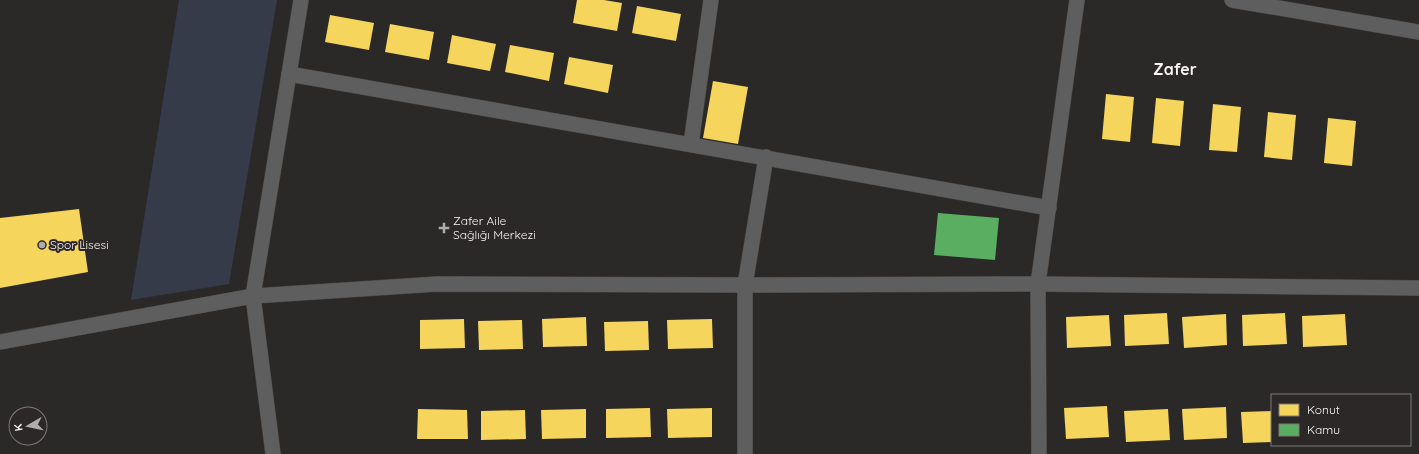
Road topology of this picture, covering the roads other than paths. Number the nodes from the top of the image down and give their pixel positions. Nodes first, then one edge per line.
1 (301, 0) edge
2 (711, 0) edge
3 (1077, 0) edge
4 (1232, 0) edge
5 (1419, 32) edge
6 (289, 74) junction
7 (690, 144) junction
8 (766, 157) junction
9 (1049, 208) junction
10 (1038, 284) junction
11 (744, 285) junction
12 (1419, 288) edge
13 (253, 296) junction
14 (0, 342) edge
15 (273, 454) edge
16 (745, 454) edge
17 (1039, 454) edge

1 - 6 street
2 - 7 street
3 - 9 street
4 - 5 street
6 - 7 street
6 - 13 street
7 - 8 street
8 - 9 street
8 - 11 street
9 - 10 street
10 - 11 street
10 - 12 street
10 - 17 street
11 - 13 street
11 - 16 street
13 - 14 street
13 - 15 street

